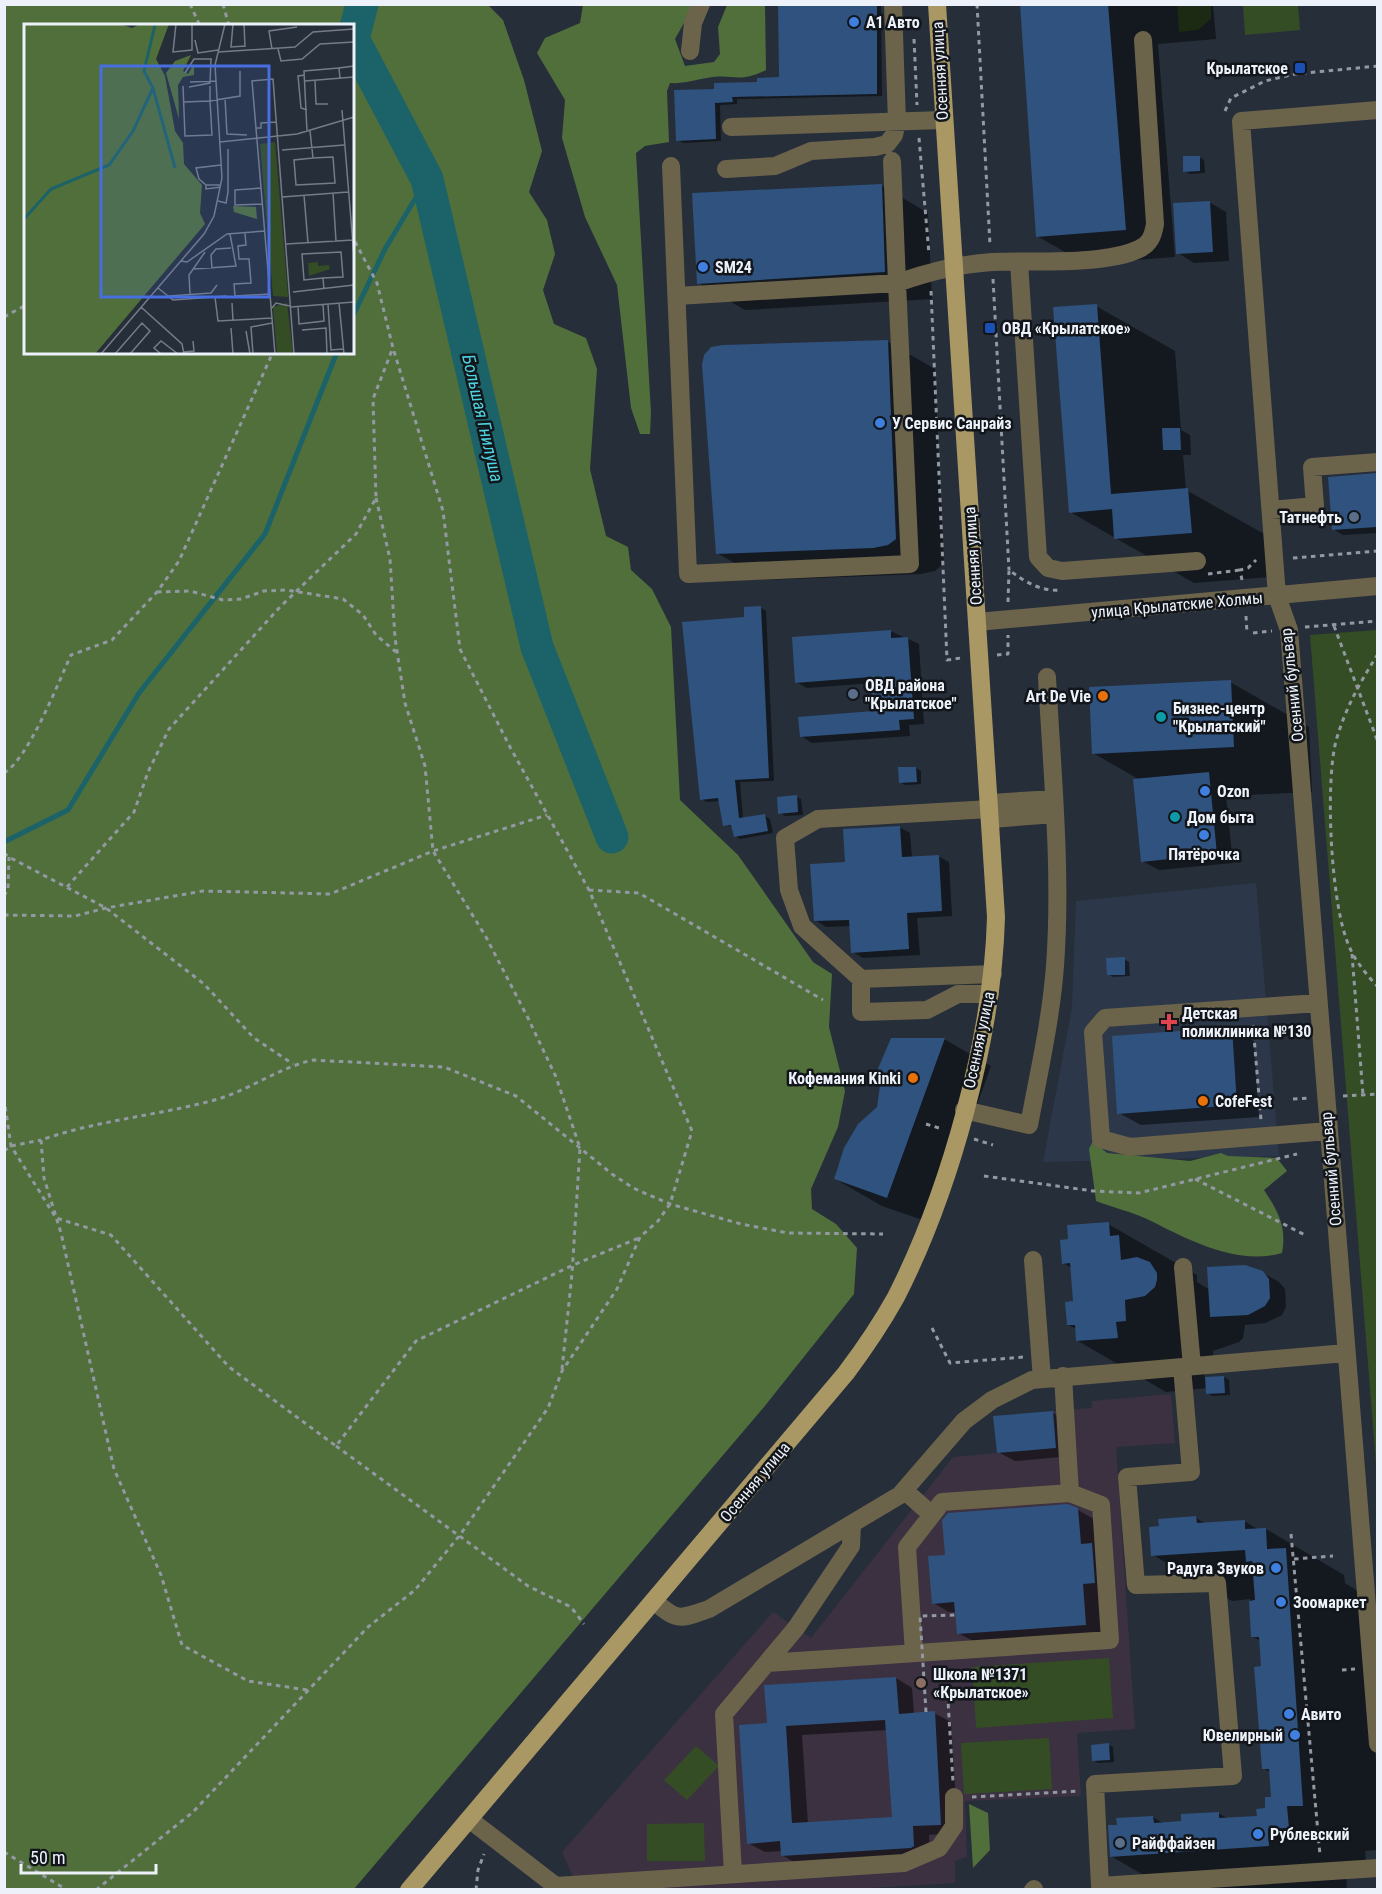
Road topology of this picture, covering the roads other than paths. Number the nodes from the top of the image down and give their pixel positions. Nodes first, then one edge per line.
1 (701, 4) edge
2 (893, 4) edge
3 (937, 4) edge
4 (1143, 40) dead end
5 (690, 51) dead end
6 (1377, 110) edge
7 (943, 120) junction
8 (897, 122) junction
9 (732, 127) dead end
10 (892, 161) dead end
11 (671, 166) dead end
12 (726, 169) dead end
13 (1019, 262) junction
14 (953, 267) junction
15 (897, 283) junction
16 (677, 296) junction
17 (1377, 462) edge
18 (1271, 510) junction
19 (1197, 561) dead end
20 (1377, 586) edge
21 (1277, 596) junction
22 (977, 622) junction
23 (1047, 677) dead end
24 (1054, 807) junction
25 (990, 810) junction
26 (993, 974) junction
27 (861, 979) junction
28 (990, 994) junction
29 (1318, 1003) junction
30 (964, 1110) junction
31 (1328, 1131) junction
32 (1033, 1260) dead end
33 (1183, 1267) dead end
34 (1346, 1353) junction
35 (1187, 1366) junction
36 (1063, 1376) junction
37 (1042, 1379) junction
38 (904, 1491) junction
39 (1070, 1493) junction
40 (932, 1515) junction
41 (852, 1524) junction
42 (654, 1601) junction
43 (914, 1653) junction
44 (767, 1664) junction
45 (1377, 1744) edge
46 (954, 1797) road end
47 (469, 1819) junction
48 (1377, 1868) edge
49 (733, 1873) junction
50 (559, 1888) edge
51 (409, 1890) edge

1 - 5 street
2 - 8 street
3 - 7 main road, Осенняя улица
4 - 13 street
6 - 18 street, Осенний бульвар
7 - 8 street
7 - 14 main road, Осенняя улица
8 - 9 street
8 - 12 street
10 - 15 street
11 - 16 street
13 - 14 street
13 - 19 street
14 - 15 street
14 - 22 main road, Осенняя улица
15 - 16 street
15 - 16 street
17 - 18 street
18 - 21 street, Осенний бульвар
20 - 21 street, улица Крылатские Холмы
21 - 22 street, улица Крылатские Холмы
21 - 29 street, Осенний бульвар
22 - 25 main road, Осенняя улица
23 - 24 street
24 - 25 street
24 - 30 street
25 - 26 main road, Осенняя улица
25 - 27 street
26 - 27 street
26 - 28 main road, Осенняя улица
27 - 28 street
28 - 30 main road, Осенняя улица
29 - 31 street, Осенний бульвар
29 - 31 street
30 - 42 main road, Осенняя улица
31 - 34 street, Осенний бульвар
32 - 37 street
33 - 35 street
34 - 35 street
34 - 45 street, Осенний бульвар
35 - 36 street
35 - 48 street
36 - 37 street
36 - 39 street
37 - 38 street
38 - 40 street
38 - 41 street
39 - 40 street
39 - 43 street
40 - 43 street
41 - 42 street
41 - 44 street
42 - 47 main road, Осенняя улица
43 - 44 street
44 - 49 street
46 - 49 street
47 - 50 street
47 - 51 main road, Осенняя улица
49 - 50 street

